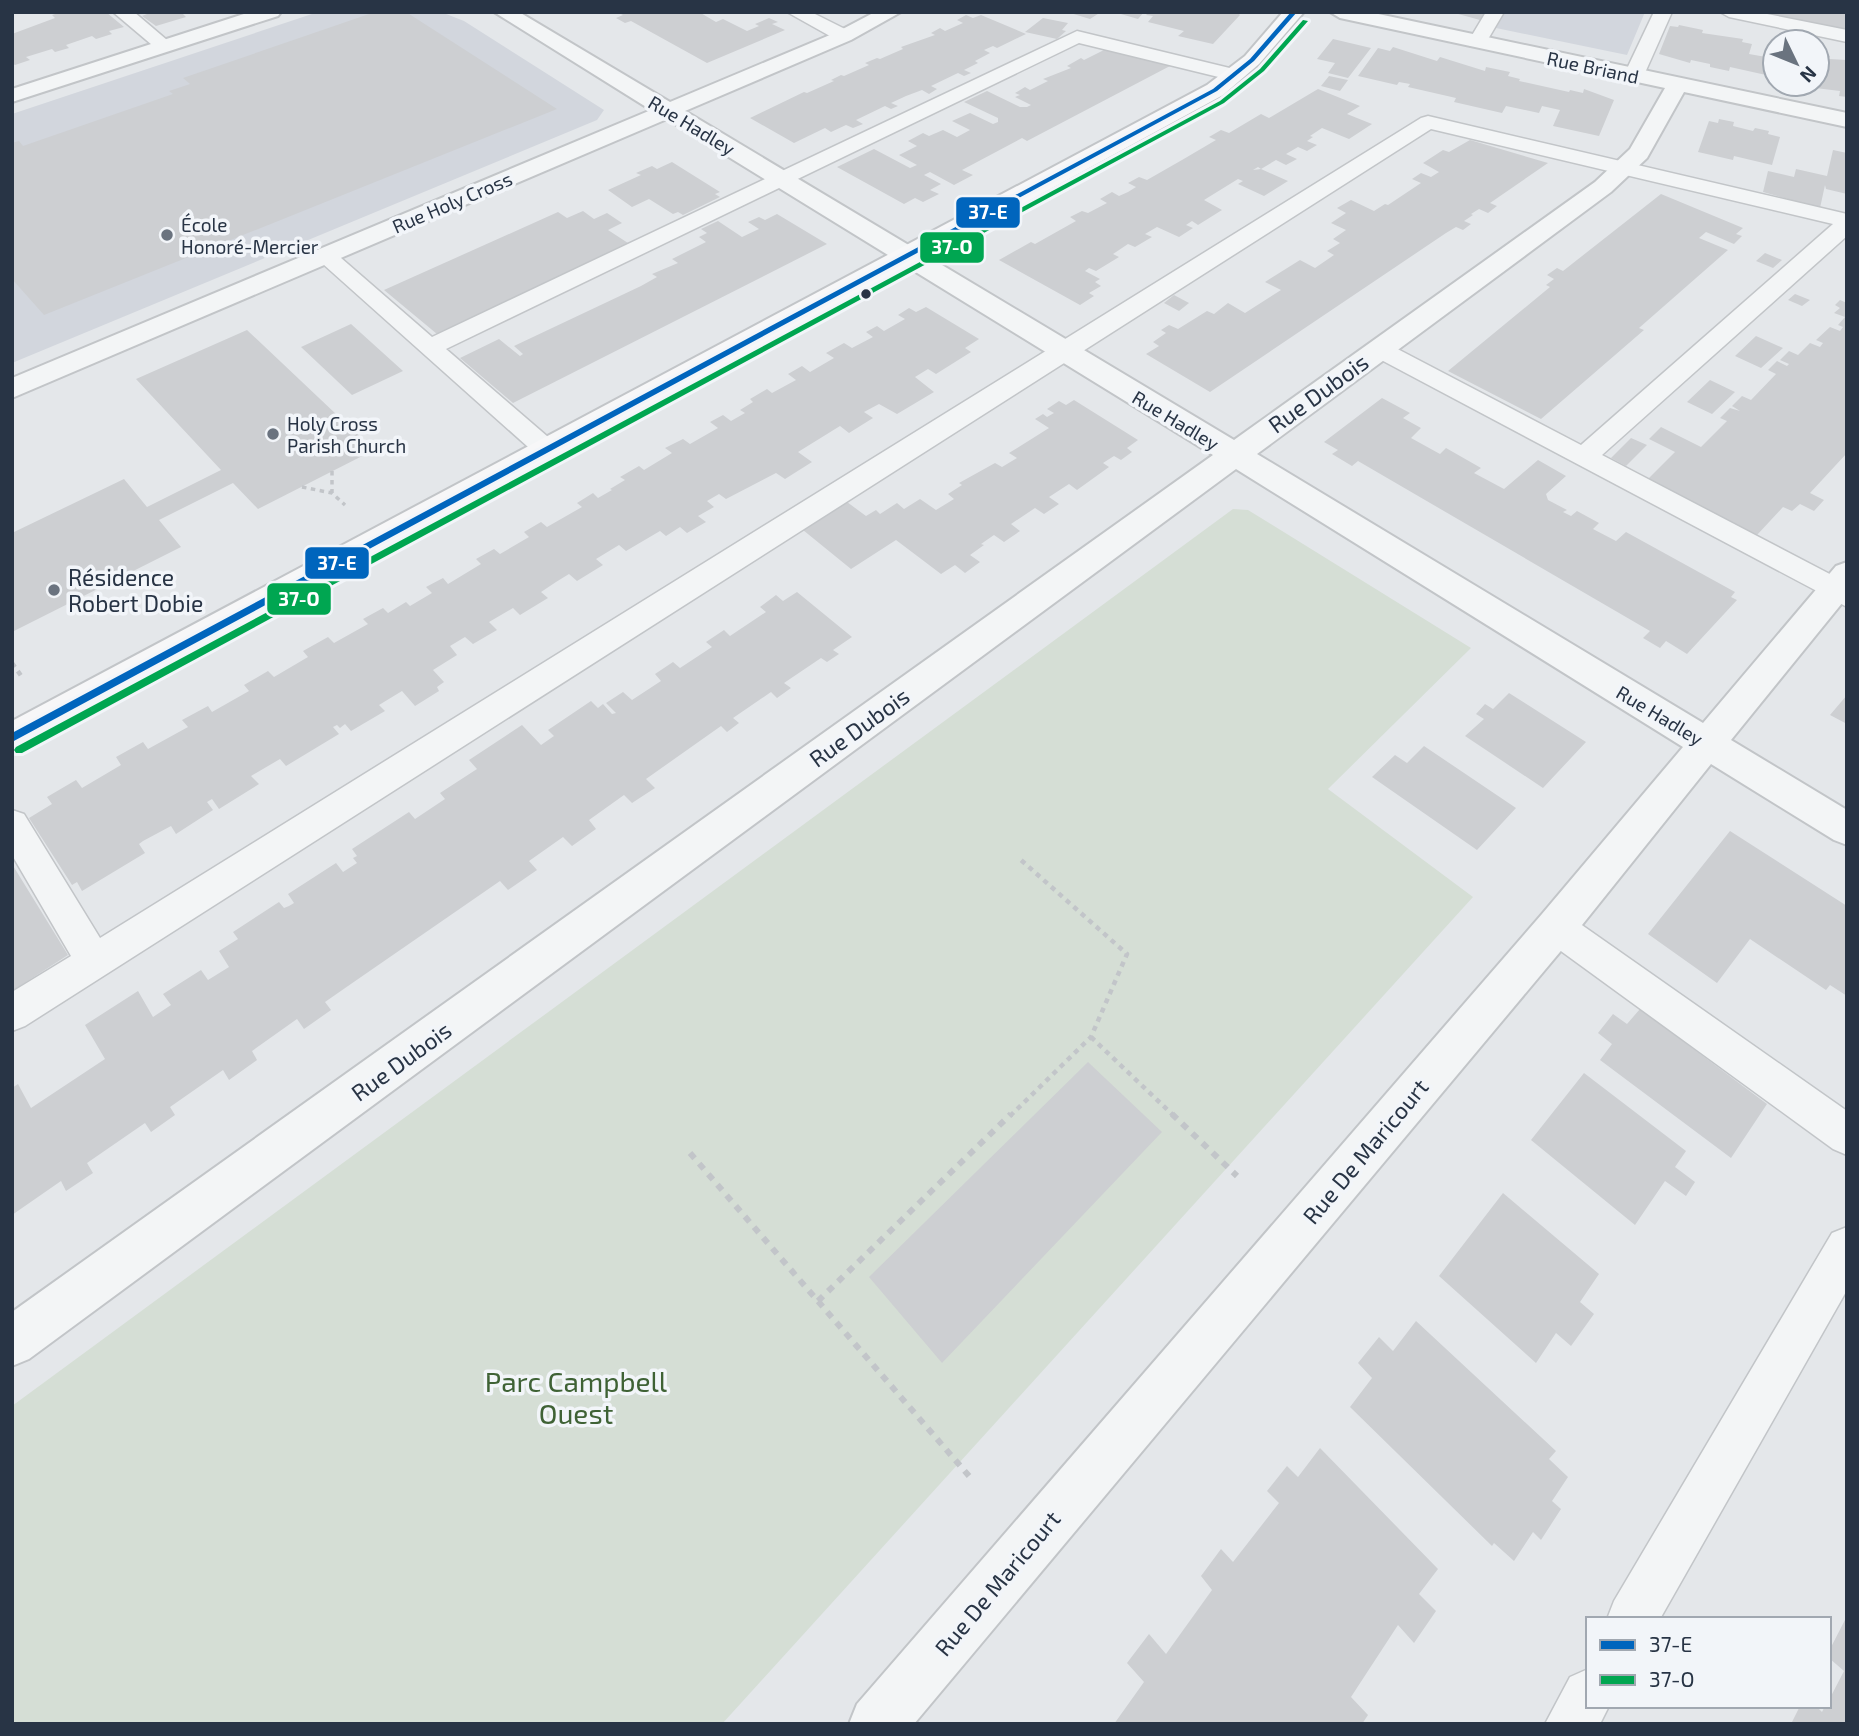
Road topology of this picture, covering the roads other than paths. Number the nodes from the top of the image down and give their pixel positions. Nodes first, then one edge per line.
1 (122, 12) edge
2 (271, 12) edge
3 (504, 12) edge
4 (796, 12) edge
5 (891, 12) edge
6 (1294, 12) edge
7 (1340, 12) edge
8 (1495, 12) edge
9 (1663, 12) edge
10 (1729, 12) edge
11 (844, 36) junction
12 (1847, 36) edge
13 (1477, 42) junction
14 (165, 46) junction
15 (1235, 75) junction
16 (1634, 75) junction
17 (1677, 85) junction
18 (12, 96) edge
19 (668, 110) junction
20 (1847, 120) edge
21 (1623, 169) junction
22 (780, 178) junction
23 (1847, 222) edge
24 (909, 254) junction
25 (325, 256) junction
26 (430, 346) junction
27 (1379, 349) junction
28 (1064, 350) junction
29 (12, 389) edge
30 (546, 449) junction
31 (1234, 455) junction
32 (1584, 457) junction
33 (1842, 587) edge
34 (12, 738) edge
35 (1708, 744) junction
36 (12, 824) edge
37 (1847, 829) edge
38 (1556, 927) junction
39 (94, 961) junction
40 (12, 1013) edge
41 (1847, 1135) edge
42 (1847, 1248) edge
43 (12, 1342) edge
44 (1633, 1617) edge
45 (1586, 1698) edge
46 (877, 1724) edge
47 (1571, 1724) edge

1 - 14 lane
2 - 14 street
3 - 19 street, Rue Hadley
4 - 11 lane
5 - 11 street, Rue Holy Cross
6 - 15 street
7 - 13 street, Rue Briand
8 - 13 lane
9 - 16 lane
10 - 12 lane
11 - 19 street, Rue Holy Cross
13 - 16 street, Rue Briand
14 - 18 street
15 - 22 lane
15 - 24 street
16 - 17 street, Rue Briand
17 - 20 street, Rue Briand
17 - 21 street, Rue Dubois
19 - 22 street, Rue Hadley
19 - 25 street, Rue Holy Cross
21 - 23 lane
21 - 27 street, Rue Dubois
21 - 28 lane
22 - 24 street, Rue Hadley
22 - 26 lane
23 - 32 lane
24 - 28 street, Rue Hadley
24 - 30 street
25 - 26 lane
25 - 29 street, Rue Holy Cross
26 - 30 lane
27 - 31 street, Rue Dubois
27 - 32 lane
28 - 31 street, Rue Hadley
28 - 39 lane
30 - 34 street
31 - 35 street, Rue Hadley
31 - 43 street, Rue Dubois
32 - 33 lane
33 - 35 street, Rue De Maricourt
35 - 37 street, Rue Hadley
35 - 38 street, Rue De Maricourt
36 - 39 lane
38 - 41 lane
38 - 46 street, Rue De Maricourt
39 - 40 lane
42 - 44 lane
45 - 47 lane

